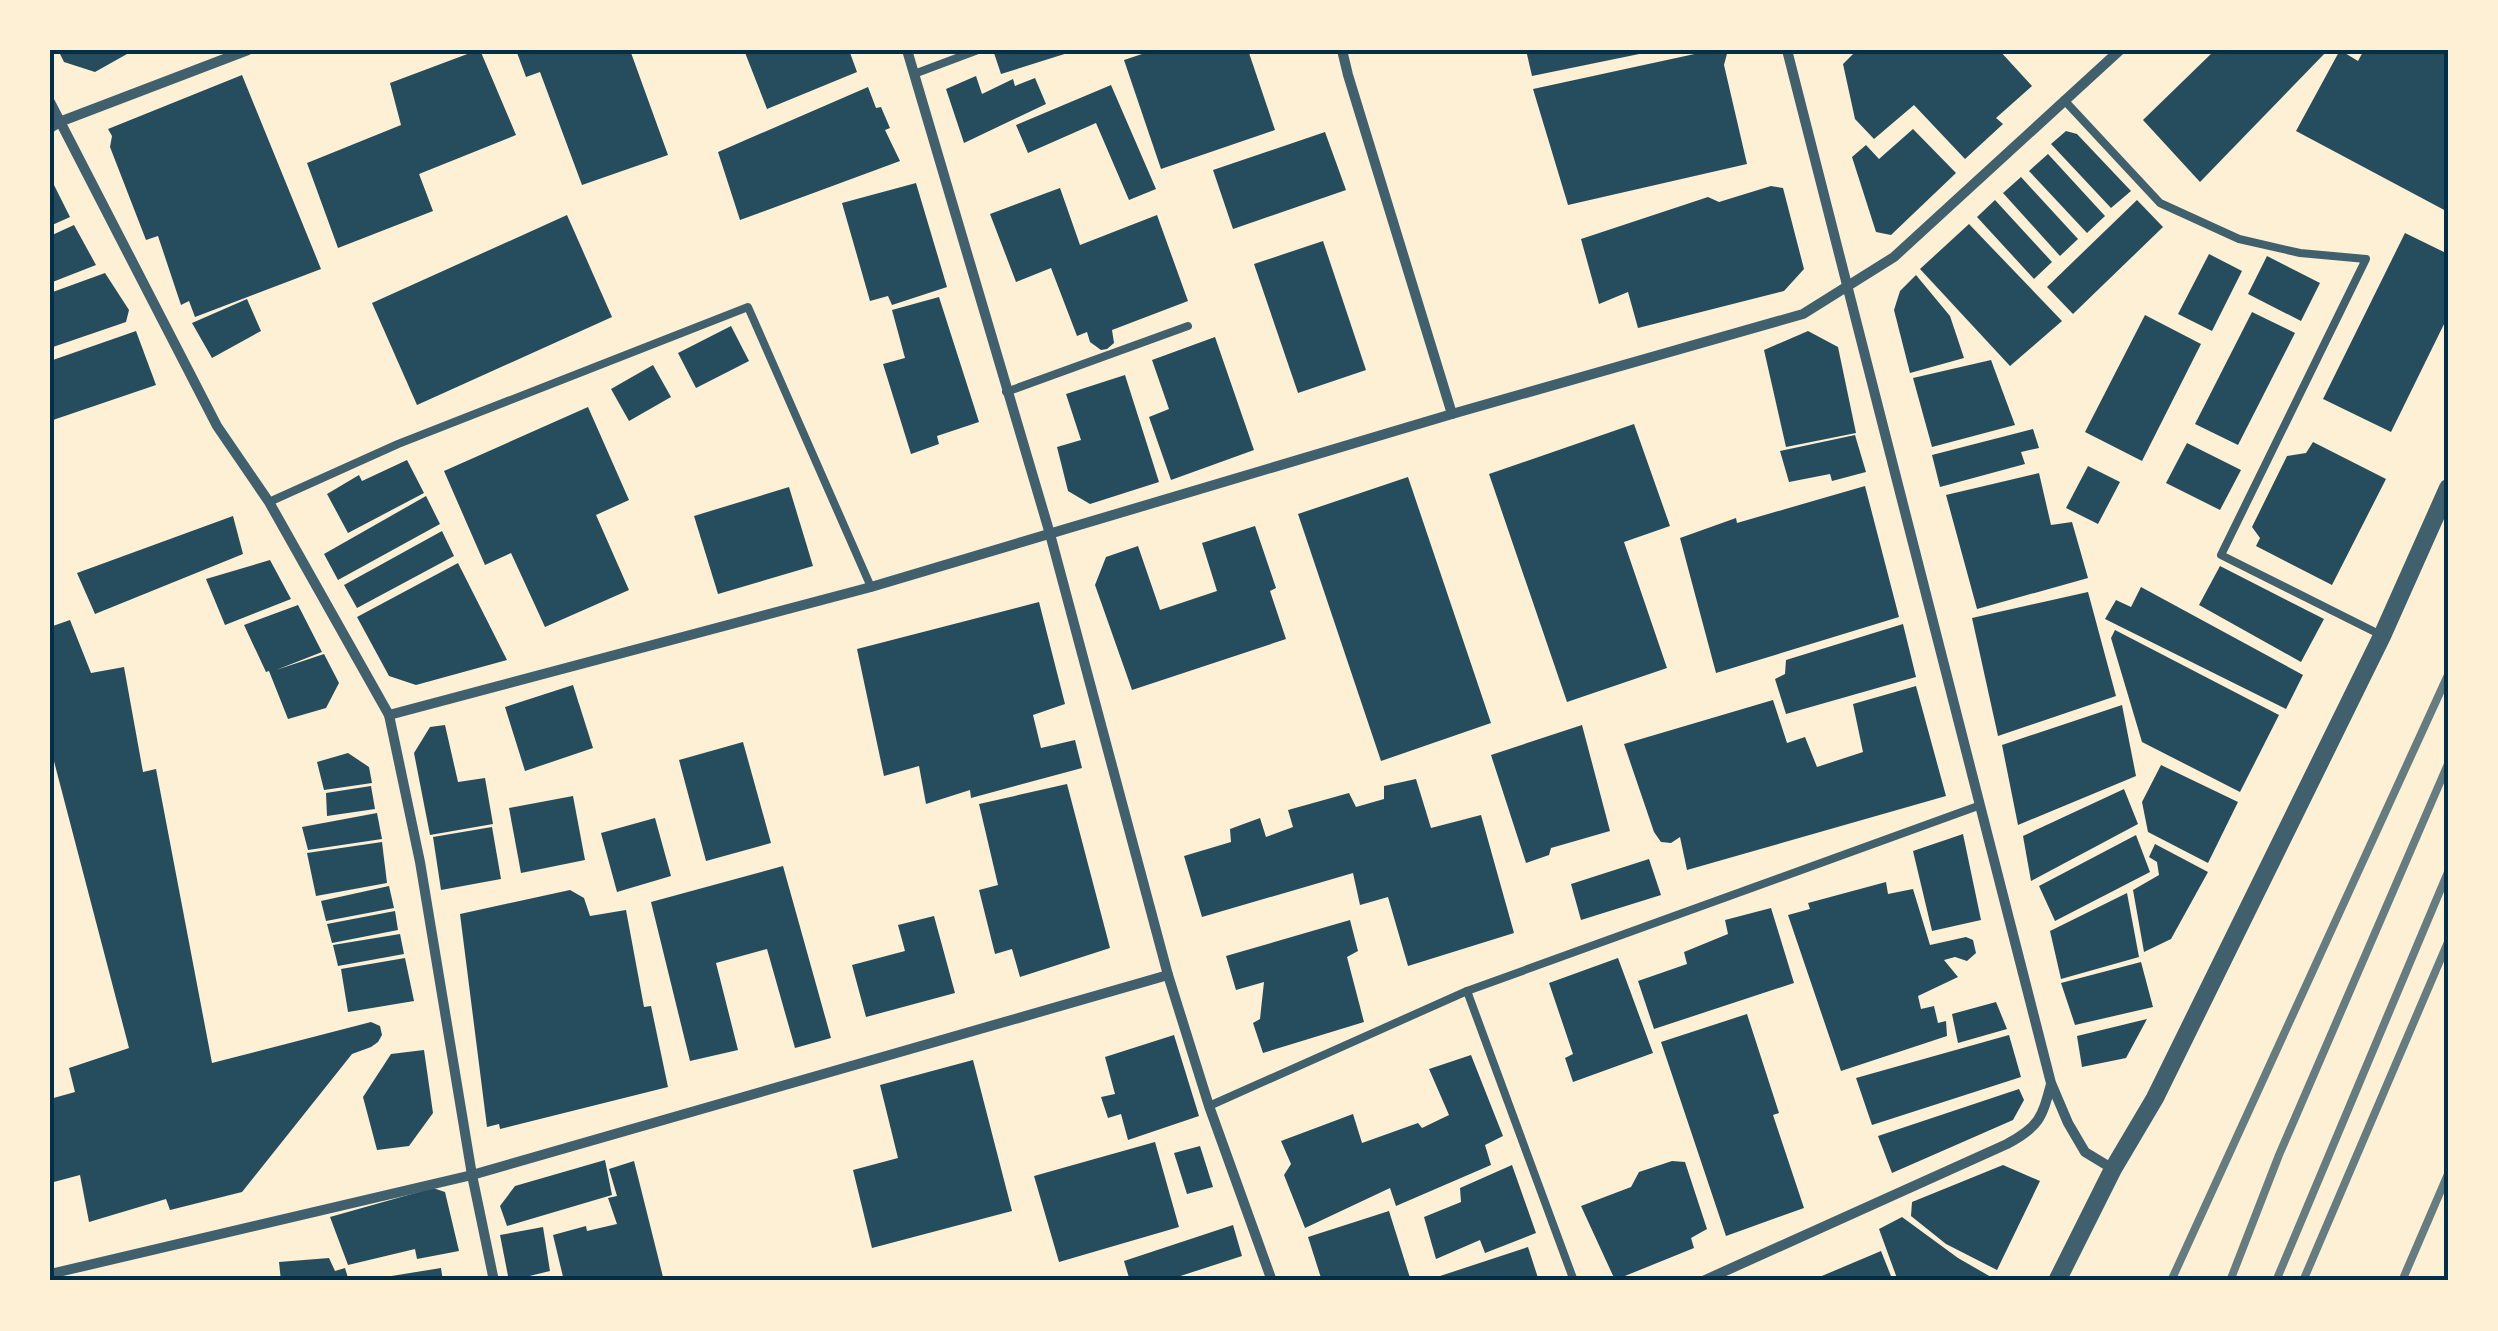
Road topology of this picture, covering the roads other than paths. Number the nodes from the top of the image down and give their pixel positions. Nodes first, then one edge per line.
1 (248, 50) edge
2 (907, 50) edge
3 (978, 50) edge
4 (1342, 50) edge
5 (1787, 50) edge
6 (2120, 50) edge
7 (914, 74) junction
8 (2064, 100) junction
9 (50, 102) edge
10 (62, 122) junction
11 (50, 128) edge
12 (1849, 287) junction
13 (1188, 326) dead end
14 (1006, 392) junction
15 (1452, 414) junction
16 (2448, 488) edge
17 (270, 502) junction
18 (1050, 534) junction
19 (871, 587) junction
20 (2382, 636) junction
21 (389, 715) junction
22 (1978, 806) junction
23 (1168, 974) junction
24 (1467, 990) junction
25 (2051, 1083) junction
26 (1209, 1106) junction
27 (2113, 1169) junction
28 (472, 1174) junction
29 (50, 1274) edge
30 (494, 1281) edge
31 (1272, 1281) edge
32 (1574, 1281) edge
33 (1703, 1281) edge
34 (2057, 1281) edge

1 - 10 street
2 - 7 street
3 - 7 lane
4 - 15 street
5 - 12 street
6 - 8 street
7 - 14 street
8 - 12 street
8 - 20 lane
9 - 10 street
10 - 11 street
10 - 17 street
12 - 15 street
12 - 22 street
13 - 14 lane
14 - 18 street
15 - 18 street
16 - 20 street
17 - 19 lane
17 - 21 street
18 - 19 street
18 - 23 street
19 - 21 street
20 - 27 street
21 - 28 street
22 - 24 lane
22 - 25 street
23 - 26 street
23 - 28 street
24 - 26 lane
24 - 32 lane
25 - 27 street
25 - 33 street
26 - 31 street
27 - 34 street
28 - 29 street
28 - 30 street

